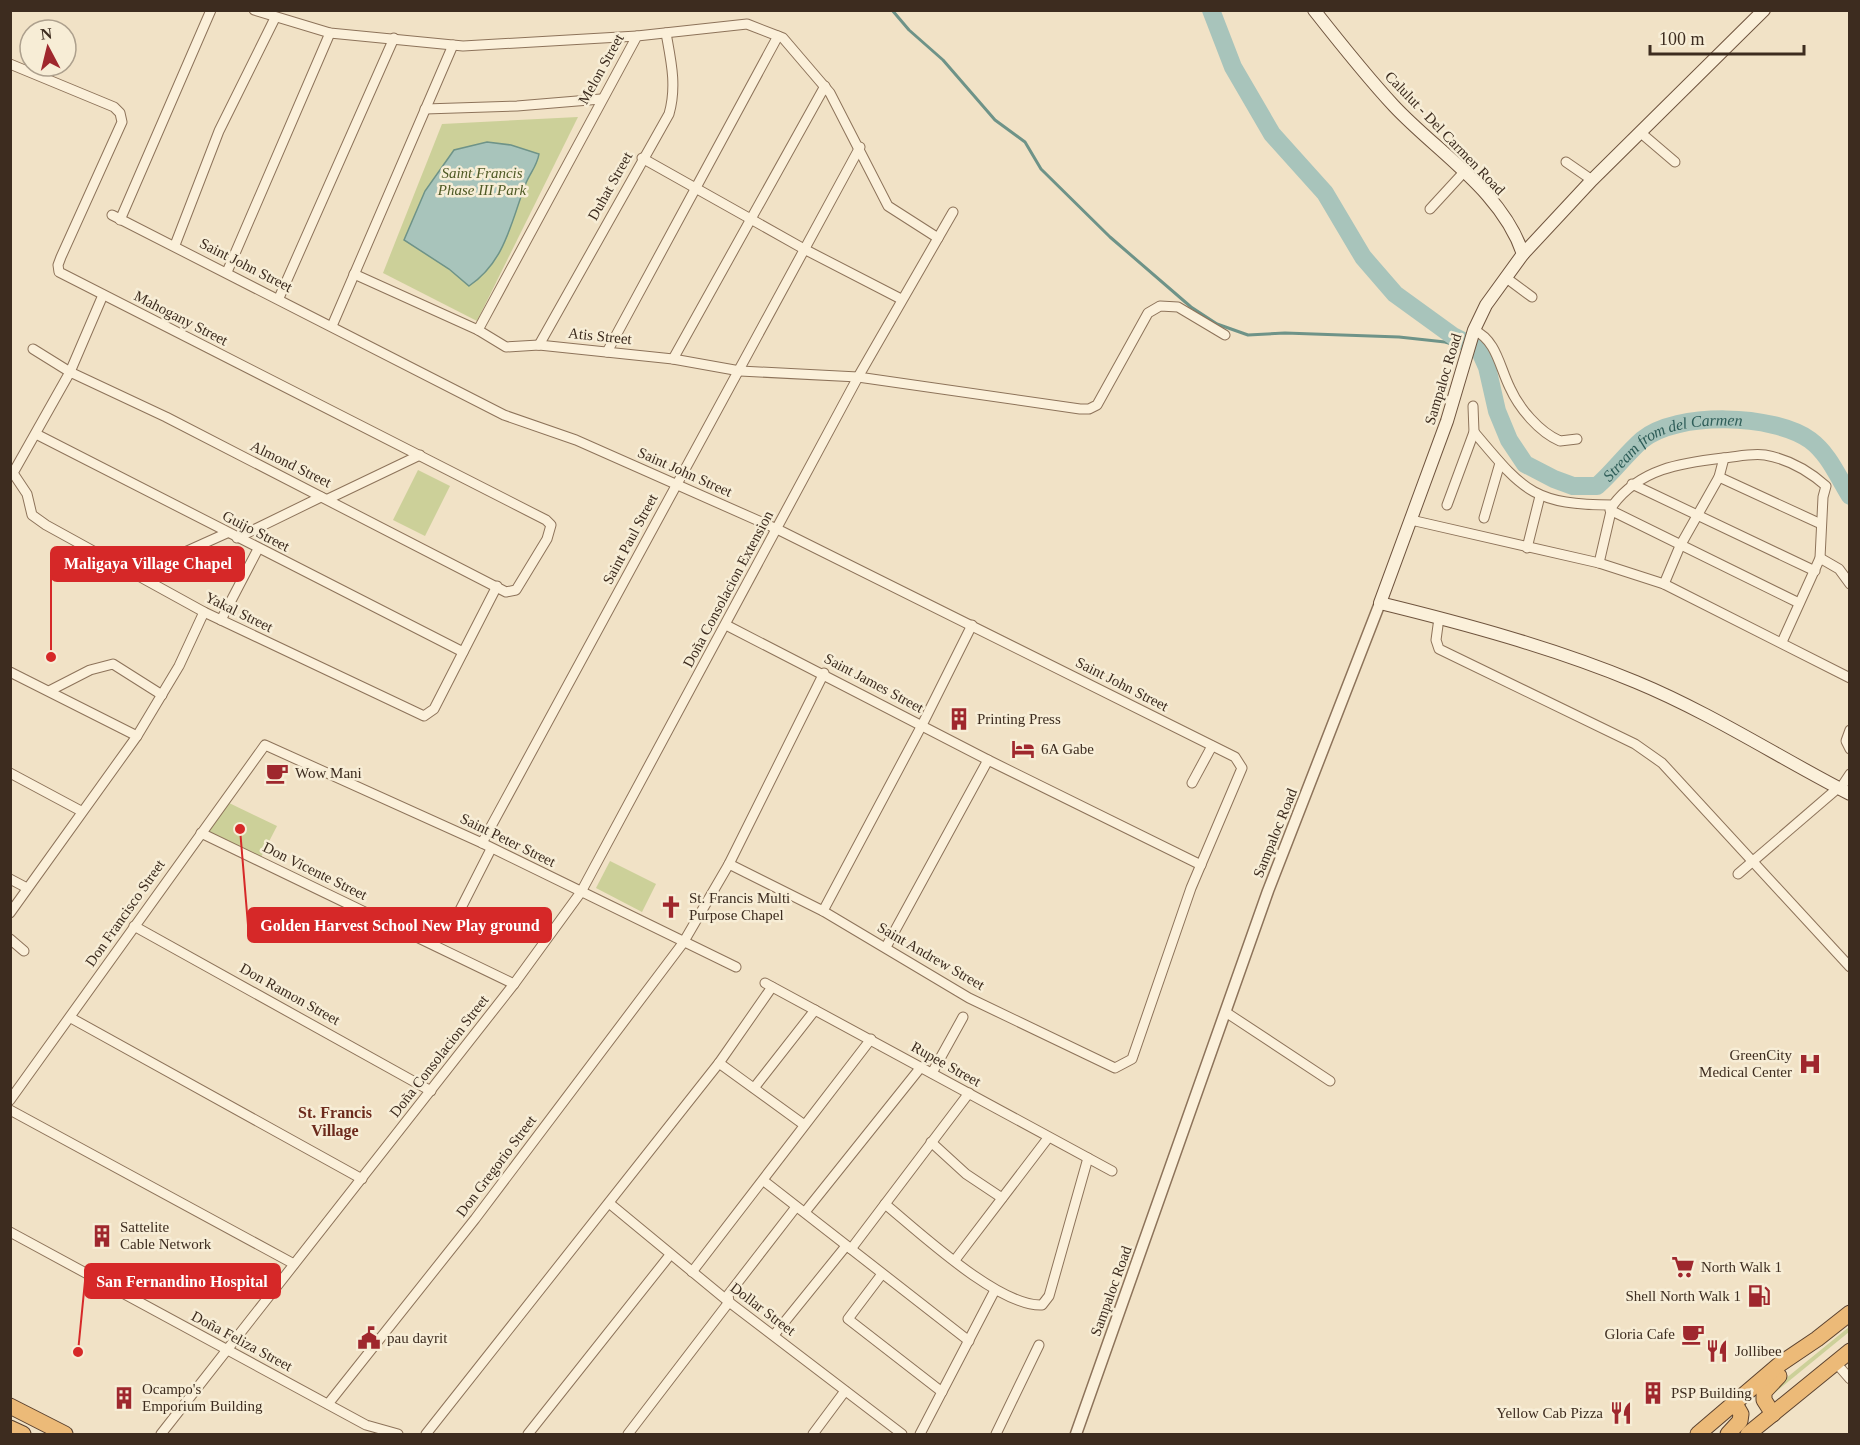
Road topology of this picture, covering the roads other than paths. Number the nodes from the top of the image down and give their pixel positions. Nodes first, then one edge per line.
1 (211, 10) edge
2 (254, 10) edge
3 (1314, 10) edge
4 (1764, 10) edge
5 (275, 18) junction
6 (330, 33) junction
7 (666, 33) junction
8 (637, 36) junction
9 (778, 36) junction
10 (394, 38) junction
11 (453, 45) junction
12 (10, 64) edge
13 (825, 86) junction
14 (601, 99) junction
15 (425, 109) junction
16 (1641, 133) junction
17 (860, 147) junction
18 (642, 158) junction
19 (1566, 162) dead end
20 (1675, 162) dead end
21 (1464, 172) junction
22 (1592, 180) junction
23 (696, 189) junction
24 (1430, 209) dead end
25 (953, 212) dead end
26 (749, 218) junction
27 (938, 238) junction
28 (175, 245) junction
29 (804, 249) junction
30 (1523, 254) junction
31 (227, 272) junction
32 (354, 274) junction
33 (1505, 277) junction
34 (103, 295) junction
35 (1532, 297) dead end
36 (279, 298) junction
37 (901, 299) junction
38 (332, 326) junction
39 (478, 330) junction
40 (1473, 332) junction
41 (1225, 335) dead end
42 (539, 345) junction
43 (33, 349) dead end
44 (607, 352) junction
45 (673, 359) junction
46 (740, 371) junction
47 (70, 372) junction
48 (858, 377) junction
49 (1473, 406) dead end
50 (1474, 432) junction
51 (36, 434) junction
52 (1577, 439) dead end
53 (420, 455) junction
54 (1724, 458) junction
55 (1500, 463) junction
56 (1719, 477) junction
57 (1632, 484) junction
58 (676, 485) junction
59 (1540, 496) junction
60 (325, 498) junction
61 (1447, 506) dead end
62 (1611, 508) junction
63 (1700, 514) junction
64 (1484, 518) dead end
65 (1411, 520) junction
66 (1821, 524) junction
67 (777, 529) junction
68 (227, 533) junction
69 (237, 538) junction
70 (1680, 546) junction
71 (1527, 548) junction
72 (258, 549) junction
73 (1820, 558) junction
74 (1599, 563) junction
75 (1815, 571) junction
76 (136, 574) junction
77 (1664, 584) junction
78 (1850, 584) edge
79 (497, 586) junction
80 (1380, 603) junction
81 (1799, 603) junction
82 (204, 612) junction
83 (1439, 618) junction
84 (221, 620) junction
85 (726, 625) junction
86 (972, 625) junction
87 (1782, 642) junction
88 (463, 652) junction
89 (10, 672) edge
90 (824, 674) junction
91 (1850, 678) edge
92 (51, 690) junction
93 (162, 695) junction
94 (922, 725) junction
95 (1850, 730) edge
96 (136, 736) junction
97 (265, 745) joint
98 (1212, 746) junction
99 (1850, 749) edge
100 (988, 760) junction
101 (10, 773) edge
102 (1850, 774) edge
103 (1192, 783) dead end
104 (1842, 790) edge
105 (81, 811) junction
106 (201, 833) junction
107 (482, 843) junction
108 (491, 849) junction
109 (1753, 859) junction
110 (729, 864) junction
111 (1201, 865) junction
112 (1738, 874) dead end
113 (10, 879) edge
114 (27, 888) junction
115 (581, 892) junction
116 (460, 910) dead end
117 (823, 911) junction
118 (10, 913) edge
119 (134, 926) junction
120 (10, 939) edge
121 (684, 943) junction
122 (886, 947) junction
123 (24, 951) dead end
124 (1846, 956) edge
125 (736, 967) dead end
126 (1850, 967) edge
127 (514, 984) junction
128 (815, 1010) junction
129 (1227, 1013) junction
130 (963, 1017) dead end
131 (70, 1018) junction
132 (871, 1039) junction
133 (719, 1063) junction
134 (921, 1067) junction
135 (932, 1073) junction
136 (1330, 1082) dead end
137 (754, 1088) junction
138 (431, 1091) junction
139 (969, 1094) junction
140 (10, 1100) edge
141 (10, 1110) edge
142 (803, 1124) junction
143 (1048, 1138) junction
144 (931, 1142) junction
145 (1088, 1158) junction
146 (1112, 1171) dead end
147 (362, 1179) junction
148 (764, 1181) junction
149 (1002, 1198) junction
150 (609, 1203) junction
151 (885, 1204) junction
152 (796, 1207) junction
153 (805, 1212) junction
154 (10, 1232) edge
155 (849, 1247) junction
156 (670, 1255) junction
157 (954, 1260) junction
158 (294, 1264) junction
159 (692, 1272) junction
160 (882, 1274) junction
161 (995, 1290) junction
162 (729, 1302) junction
163 (1850, 1312) edge
164 (774, 1335) junction
165 (969, 1341) junction
166 (1039, 1345) dead end
167 (225, 1350) junction
168 (1850, 1351) edge
169 (1836, 1363) junction
170 (1780, 1364) junction
171 (1850, 1379) edge
172 (845, 1391) junction
173 (942, 1392) junction
174 (1734, 1402) junction
175 (328, 1404) junction
176 (10, 1406) edge
177 (1773, 1414) junction
178 (10, 1428) edge
179 (48, 1431) edge
180 (896, 1433) edge
181 (23, 1434) edge
182 (65, 1434) edge
183 (161, 1434) edge
184 (398, 1434) edge
185 (426, 1434) edge
186 (528, 1434) edge
187 (628, 1434) edge
188 (813, 1434) edge
189 (920, 1434) edge
190 (996, 1434) edge
191 (1076, 1434) edge
192 (1698, 1434) edge
193 (1728, 1434) edge
194 (1748, 1434) edge

1 - 28 street, Saint John Street
2 - 5 street
3 - 21 main road, Calulut - Del Carmen Road
4 - 16 main road, Sampaloc Road
5 - 6 street
5 - 28 street
6 - 10 street
6 - 31 street
7 - 8 street, Melon Street
7 - 9 street, Melon Street
7 - 18 street, Duhat Street
8 - 11 street
8 - 14 street, Melon Street
9 - 13 street, Melon Street
9 - 23 street
10 - 11 street
10 - 36 street
11 - 15 street
12 - 34 street, Mahogany Street
13 - 17 street, Melon Street
13 - 26 street
14 - 15 street
14 - 39 street, Melon Street
15 - 32 street
16 - 20 street
16 - 22 main road, Sampaloc Road
17 - 27 street, Melon Street
17 - 29 street, Saint Paul Street
18 - 23 street
18 - 42 street, Duhat Street
19 - 22 street
21 - 24 street
21 - 30 main road, Calulut - Del Carmen Road
22 - 30 main road, Sampaloc Road
23 - 26 street
23 - 44 street
25 - 27 street, Doña Consolacion Extension
26 - 29 street
26 - 45 street
27 - 37 street, Doña Consolacion Extension
28 - 31 street, Saint John Street
29 - 37 street
29 - 46 street, Saint Paul Street
30 - 33 main road, Sampaloc Road
31 - 36 street, Saint John Street
32 - 38 street
32 - 39 street, Atis Street
33 - 35 street
33 - 40 main road, Sampaloc Road
34 - 47 street
34 - 53 street, Mahogany Street
36 - 38 street, Saint John Street
37 - 48 street, Doña Consolacion Extension
38 - 58 street, Saint John Street
39 - 42 street, Atis Street
40 - 52 street
40 - 65 main road, Sampaloc Road
41 - 48 street, Atis Street
42 - 44 street, Atis Street
43 - 47 street, Almond Street
44 - 45 street, Atis Street
45 - 46 street, Atis Street
46 - 48 street, Atis Street
46 - 58 street, Saint Paul Street
47 - 51 street
47 - 60 street, Almond Street
48 - 67 street, Doña Consolacion Extension
49 - 50 street
50 - 55 street
50 - 61 street
51 - 68 street, Guijo Street
51 - 76 street, Yakal Street
53 - 60 street
53 - 79 street, Mahogany Street
54 - 56 street
54 - 57 street
54 - 66 street
55 - 59 street
55 - 64 street
56 - 63 street
56 - 66 street
57 - 62 street
57 - 63 street
58 - 67 street, Saint John Street
58 - 107 street, Saint Paul Street
59 - 62 street
59 - 71 street
60 - 69 street
60 - 79 street, Almond Street
62 - 70 street
62 - 74 street
63 - 70 street
63 - 75 street
65 - 71 street
65 - 80 main road, Sampaloc Road
66 - 73 street
67 - 85 street, Doña Consolacion Extension
67 - 86 street, Saint John Street
68 - 69 street, Guijo Street
68 - 76 street
69 - 72 street, Guijo Street
70 - 77 street
70 - 81 street
71 - 74 street
72 - 84 street
72 - 88 street, Guijo Street
73 - 75 street
73 - 78 street
74 - 77 street
75 - 81 street
76 - 82 street, Yakal Street
77 - 87 street
79 - 88 street
80 - 83 main road
80 - 129 street, Sampaloc Road
81 - 87 street
82 - 84 street, Yakal Street
82 - 93 street
83 - 104 main road
83 - 109 street
84 - 88 street, Yakal Street
85 - 90 street, Saint James Street
85 - 115 street, Doña Consolacion Extension
86 - 94 street
86 - 98 street, Saint John Street
87 - 91 street
89 - 92 street
90 - 94 street, Saint James Street
90 - 110 street, Don Gregorio Street
92 - 93 street
92 - 96 street
93 - 96 street
94 - 100 street, Saint James Street
94 - 117 street
95 - 99 street
96 - 105 street
97 - 106 street, Don Francisco Street
97 - 107 street, Saint Peter Street
98 - 103 street
98 - 111 street, Saint John Street
100 - 111 street, Saint James Street
100 - 122 street
101 - 105 street
102 - 104 street
104 - 109 street
105 - 114 street
106 - 119 street, Don Francisco Street
106 - 127 street, Don Vicente Street
107 - 108 street, Saint Peter Street
108 - 115 street, Saint Peter Street
108 - 116 street
109 - 112 street
109 - 124 street
110 - 117 street, Saint Andrew Street
110 - 121 street, Don Gregorio Street
111 - 122 street, Saint Andrew Street
113 - 114 street
114 - 118 street
115 - 121 street, Saint Peter Street
115 - 127 street, Doña Consolacion Street
117 - 122 street, Saint Andrew Street
119 - 131 street, Don Francisco Street
119 - 138 street, Don Ramon Street
120 - 123 street
121 - 125 street, Saint Peter Street
121 - 175 street, Don Gregorio Street
124 - 126 street
127 - 138 street, Doña Consolacion Street
128 - 132 street, Rupee Street
128 - 133 street, Rupee Street
128 - 137 street
129 - 136 street
129 - 191 street, Sampaloc Road
130 - 135 street
131 - 140 street, Don Francisco Street
131 - 147 street
132 - 134 street, Rupee Street
132 - 142 street
133 - 137 street
133 - 150 street
134 - 135 street, Rupee Street
134 - 153 street
135 - 139 street, Rupee Street
137 - 142 street
138 - 147 street, Doña Consolacion Street
139 - 143 street, Rupee Street
139 - 144 street
141 - 158 street
142 - 148 street
143 - 145 street, Rupee Street
143 - 149 street
144 - 149 street
144 - 151 street
145 - 146 street, Rupee Street
145 - 161 street
147 - 158 street, Doña Consolacion Street
148 - 152 street
148 - 159 street
149 - 157 street
150 - 156 street, Dollar Street
150 - 185 street
151 - 155 street
151 - 157 street
152 - 153 street
152 - 162 street
153 - 155 street
154 - 167 street, Doña Feliza Street
155 - 160 street
155 - 164 street
156 - 159 street, Dollar Street
156 - 186 street
157 - 161 street
158 - 167 street, Doña Consolacion Street
159 - 162 street, Dollar Street
160 - 165 street
160 - 173 street
161 - 165 street
162 - 164 street, Dollar Street
162 - 187 street
163 - 170 highway
164 - 172 street, Dollar Street
165 - 173 street
166 - 190 street
167 - 175 street, Doña Feliza Street
167 - 183 street, Doña Consolacion Street
168 - 169 highway
169 - 171 street
169 - 177 highway
170 - 174 highway
170 - 177 highway
172 - 180 street, Dollar Street
172 - 188 street
173 - 189 street
174 - 192 highway
174 - 193 highway
175 - 184 street, Doña Feliza Street
176 - 179 highway
177 - 194 highway
178 - 181 highway
179 - 182 highway

